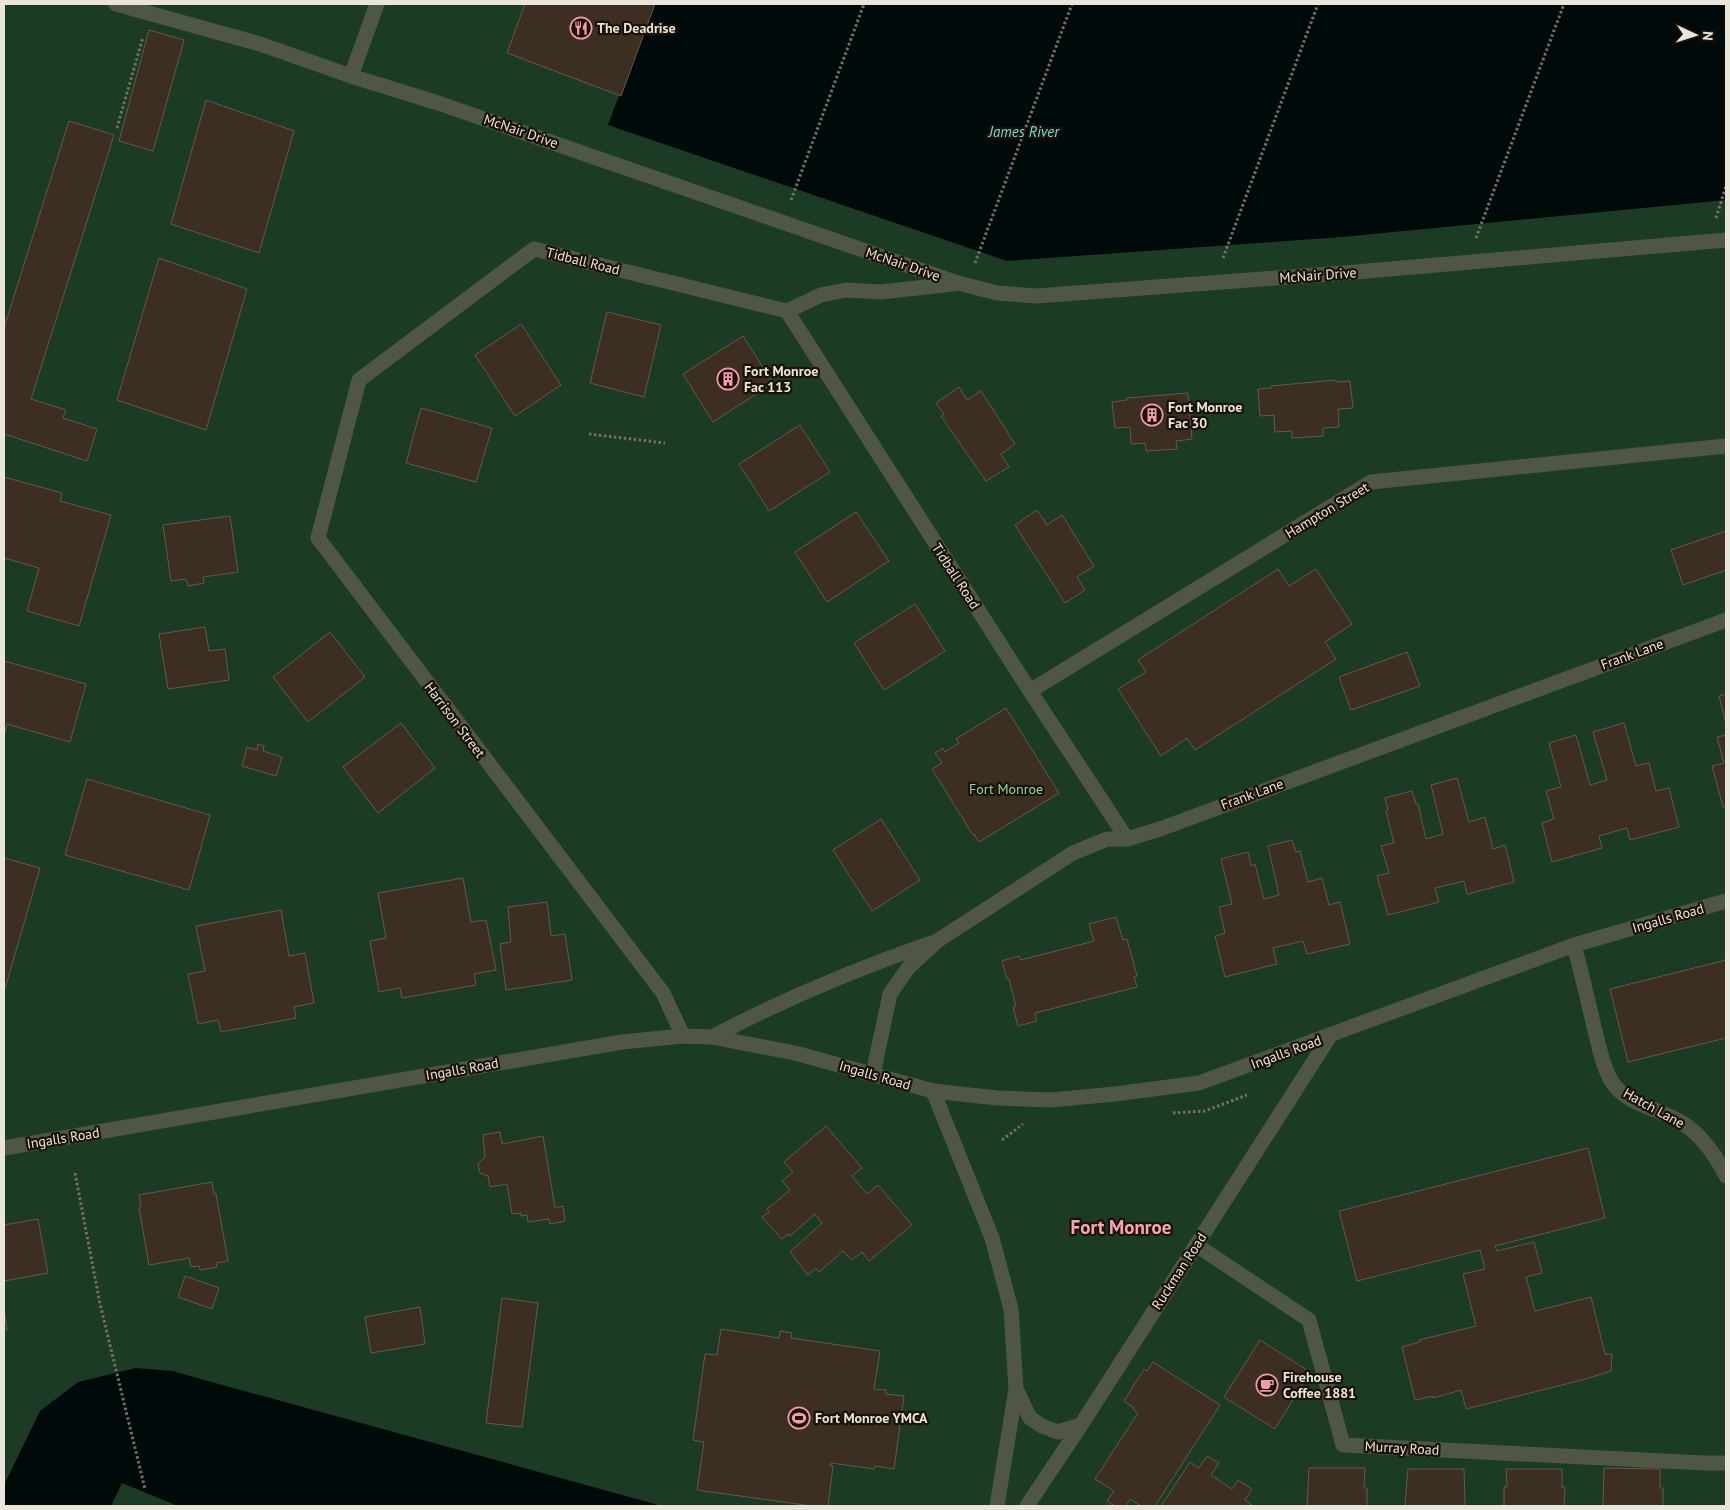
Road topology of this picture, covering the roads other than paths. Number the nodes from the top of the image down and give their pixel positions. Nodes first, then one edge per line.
1 (116, 4) edge
2 (377, 4) edge
3 (351, 76) junction
4 (1726, 240) edge
5 (958, 283) junction
6 (787, 310) junction
7 (359, 380) joint
8 (1726, 446) edge
9 (1726, 620) edge
10 (1030, 691) junction
11 (1127, 839) junction
12 (1726, 901) edge
13 (938, 941) junction
14 (1574, 945) junction
15 (683, 1036) junction
16 (1330, 1036) junction
17 (712, 1037) junction
18 (873, 1074) junction
19 (933, 1091) junction
20 (4, 1148) edge
21 (1726, 1176) edge
22 (1196, 1245) junction
23 (1016, 1389) junction
24 (1081, 1425) junction
25 (1726, 1463) edge
26 (997, 1506) edge
27 (1027, 1506) edge

1 - 3 street, McNair Drive
2 - 3 street
3 - 5 street, McNair Drive
4 - 5 street, McNair Drive
5 - 6 street
6 - 7 street, Tidball Road
6 - 10 street, Tidball Road
7 - 15 street, Harrison Street
8 - 10 street, Hampton Street
9 - 11 street, Frank Lane
10 - 11 street, Tidball Road
11 - 13 street, Frank Lane
12 - 14 street, Ingalls Road
13 - 17 street
13 - 18 street, Frank Lane
14 - 16 street, Ingalls Road
14 - 21 street, Hatch Lane
15 - 17 street, Ingalls Road
15 - 20 street, Ingalls Road
16 - 19 street, Ingalls Road
16 - 22 street, Ruckman Road
17 - 18 street, Ingalls Road
18 - 19 street, Ingalls Road
19 - 23 street
22 - 24 street, Ruckman Road
22 - 25 street, Murray Road
23 - 24 street
23 - 26 street
24 - 27 street, Ruckman Road

